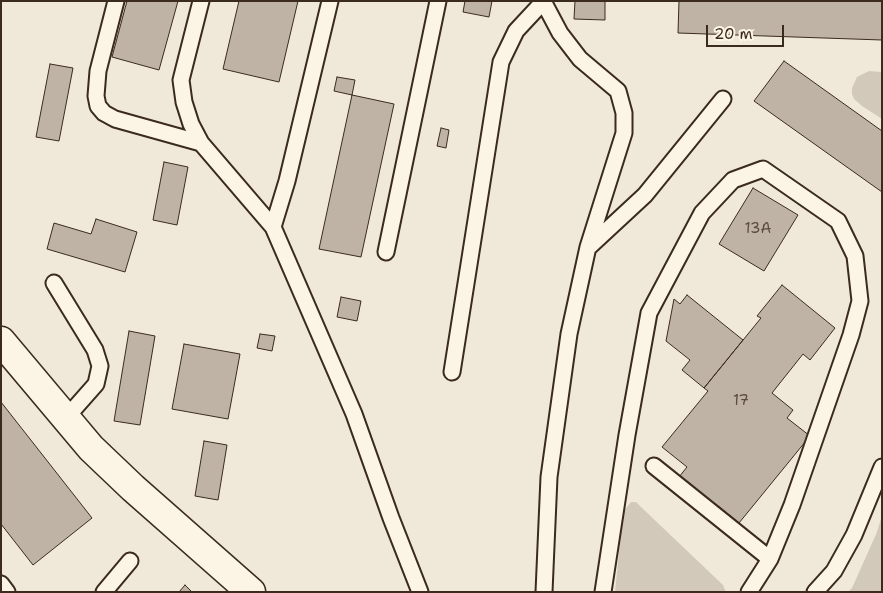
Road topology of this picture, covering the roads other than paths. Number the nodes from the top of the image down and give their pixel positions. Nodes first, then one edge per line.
1 (116, 1) edge
2 (201, 1) edge
3 (330, 1) edge
4 (438, 1) edge
5 (543, 2) edge
6 (722, 99) dead end
7 (201, 143) junction
8 (273, 227) junction
9 (588, 247) junction
10 (386, 252) dead end
11 (54, 283) dead end
12 (1, 341) edge
13 (452, 372) dead end
14 (66, 418) junction
15 (654, 466) dead end
16 (882, 467) edge
17 (770, 559) junction
18 (130, 561) dead end
19 (1, 584) edge
20 (7, 592) edge
21 (104, 592) edge
22 (251, 592) edge
23 (420, 592) edge
24 (544, 592) edge
25 (602, 592) edge
26 (749, 592) edge
27 (815, 592) edge

1 - 7 lane
2 - 7 lane
3 - 8 lane
4 - 10 lane
5 - 9 lane
5 - 13 lane
6 - 9 lane
7 - 8 lane
8 - 23 lane
9 - 24 lane
11 - 14 lane
12 - 14 street
14 - 22 street
15 - 17 lane
16 - 27 lane
17 - 25 lane
17 - 26 lane
18 - 21 lane
19 - 20 lane

